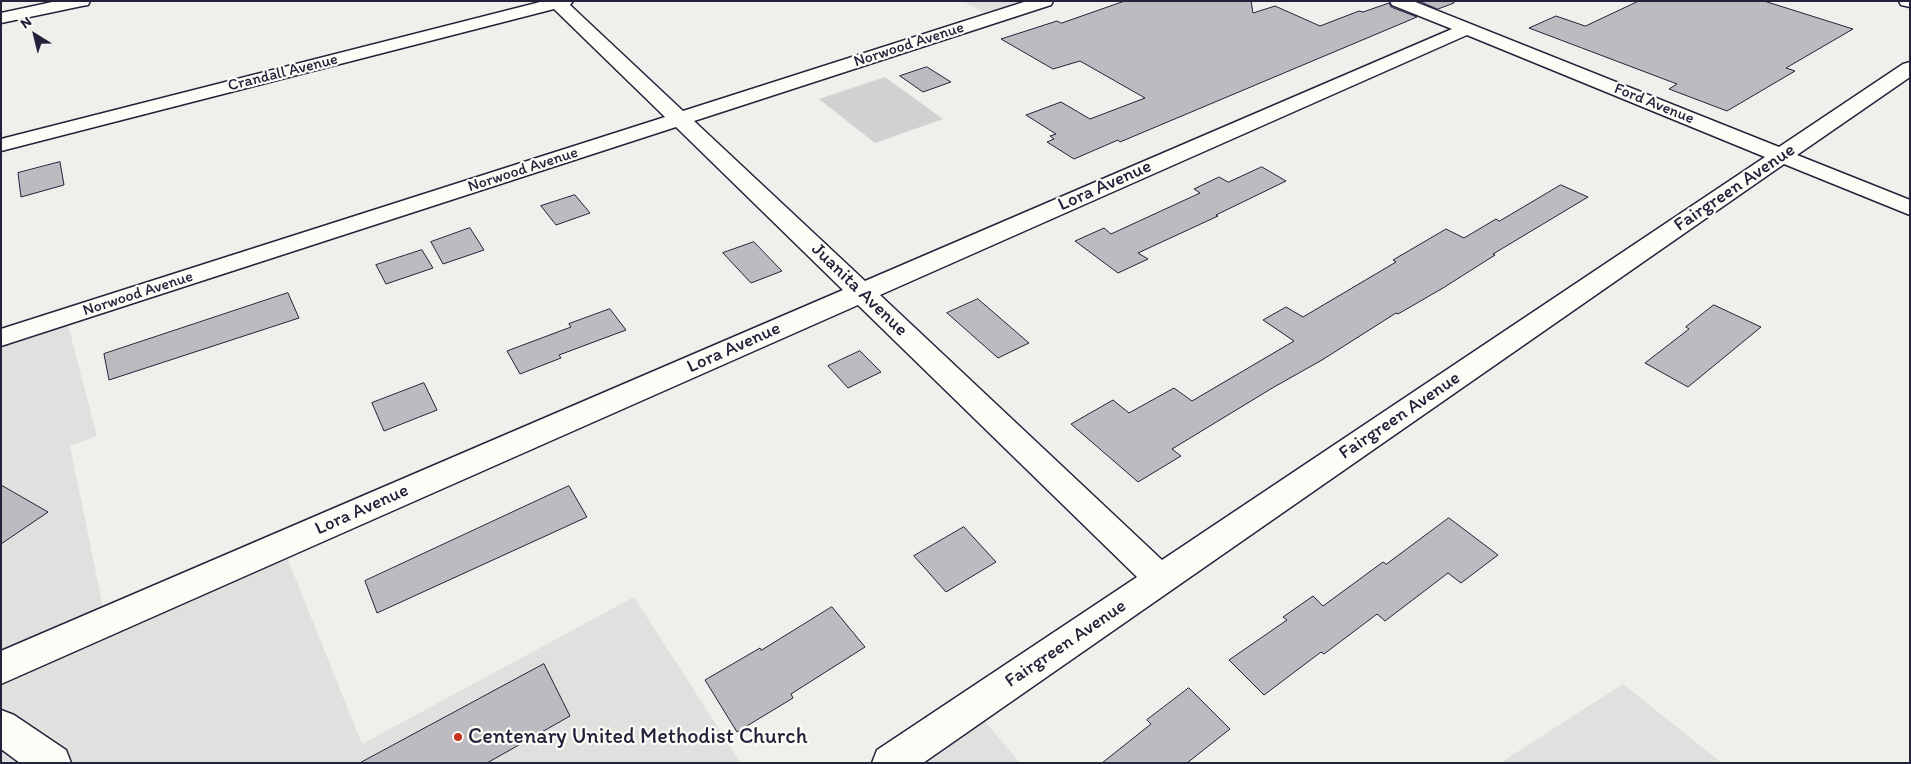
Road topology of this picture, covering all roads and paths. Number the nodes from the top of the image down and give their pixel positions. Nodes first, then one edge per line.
1 (82, 1) edge
2 (1046, 1) edge
3 (1398, 1) edge
4 (560, 2) edge
5 (1, 18) edge
6 (1466, 29) junction
7 (1910, 68) edge
8 (680, 119) junction
9 (1, 145) edge
10 (1782, 156) junction
11 (1910, 208) edge
12 (862, 292) junction
13 (1, 338) edge
14 (1161, 579) junction
15 (1, 668) edge
16 (1, 727) edge
17 (52, 763) edge
18 (891, 763) edge

1 - 5 street
2 - 8 street, Norwood Avenue
3 - 6 street, Ford Avenue
4 - 8 street, Juanita Avenue
4 - 9 street, Crandall Avenue
6 - 10 street, Ford Avenue
6 - 12 street, Lora Avenue
7 - 10 street, Fairgreen Avenue
8 - 12 street, Juanita Avenue
8 - 13 street, Norwood Avenue
10 - 11 street, Ford Avenue
10 - 14 street, Fairgreen Avenue
12 - 14 street, Juanita Avenue
12 - 15 street, Lora Avenue
14 - 18 street, Fairgreen Avenue
16 - 17 street

